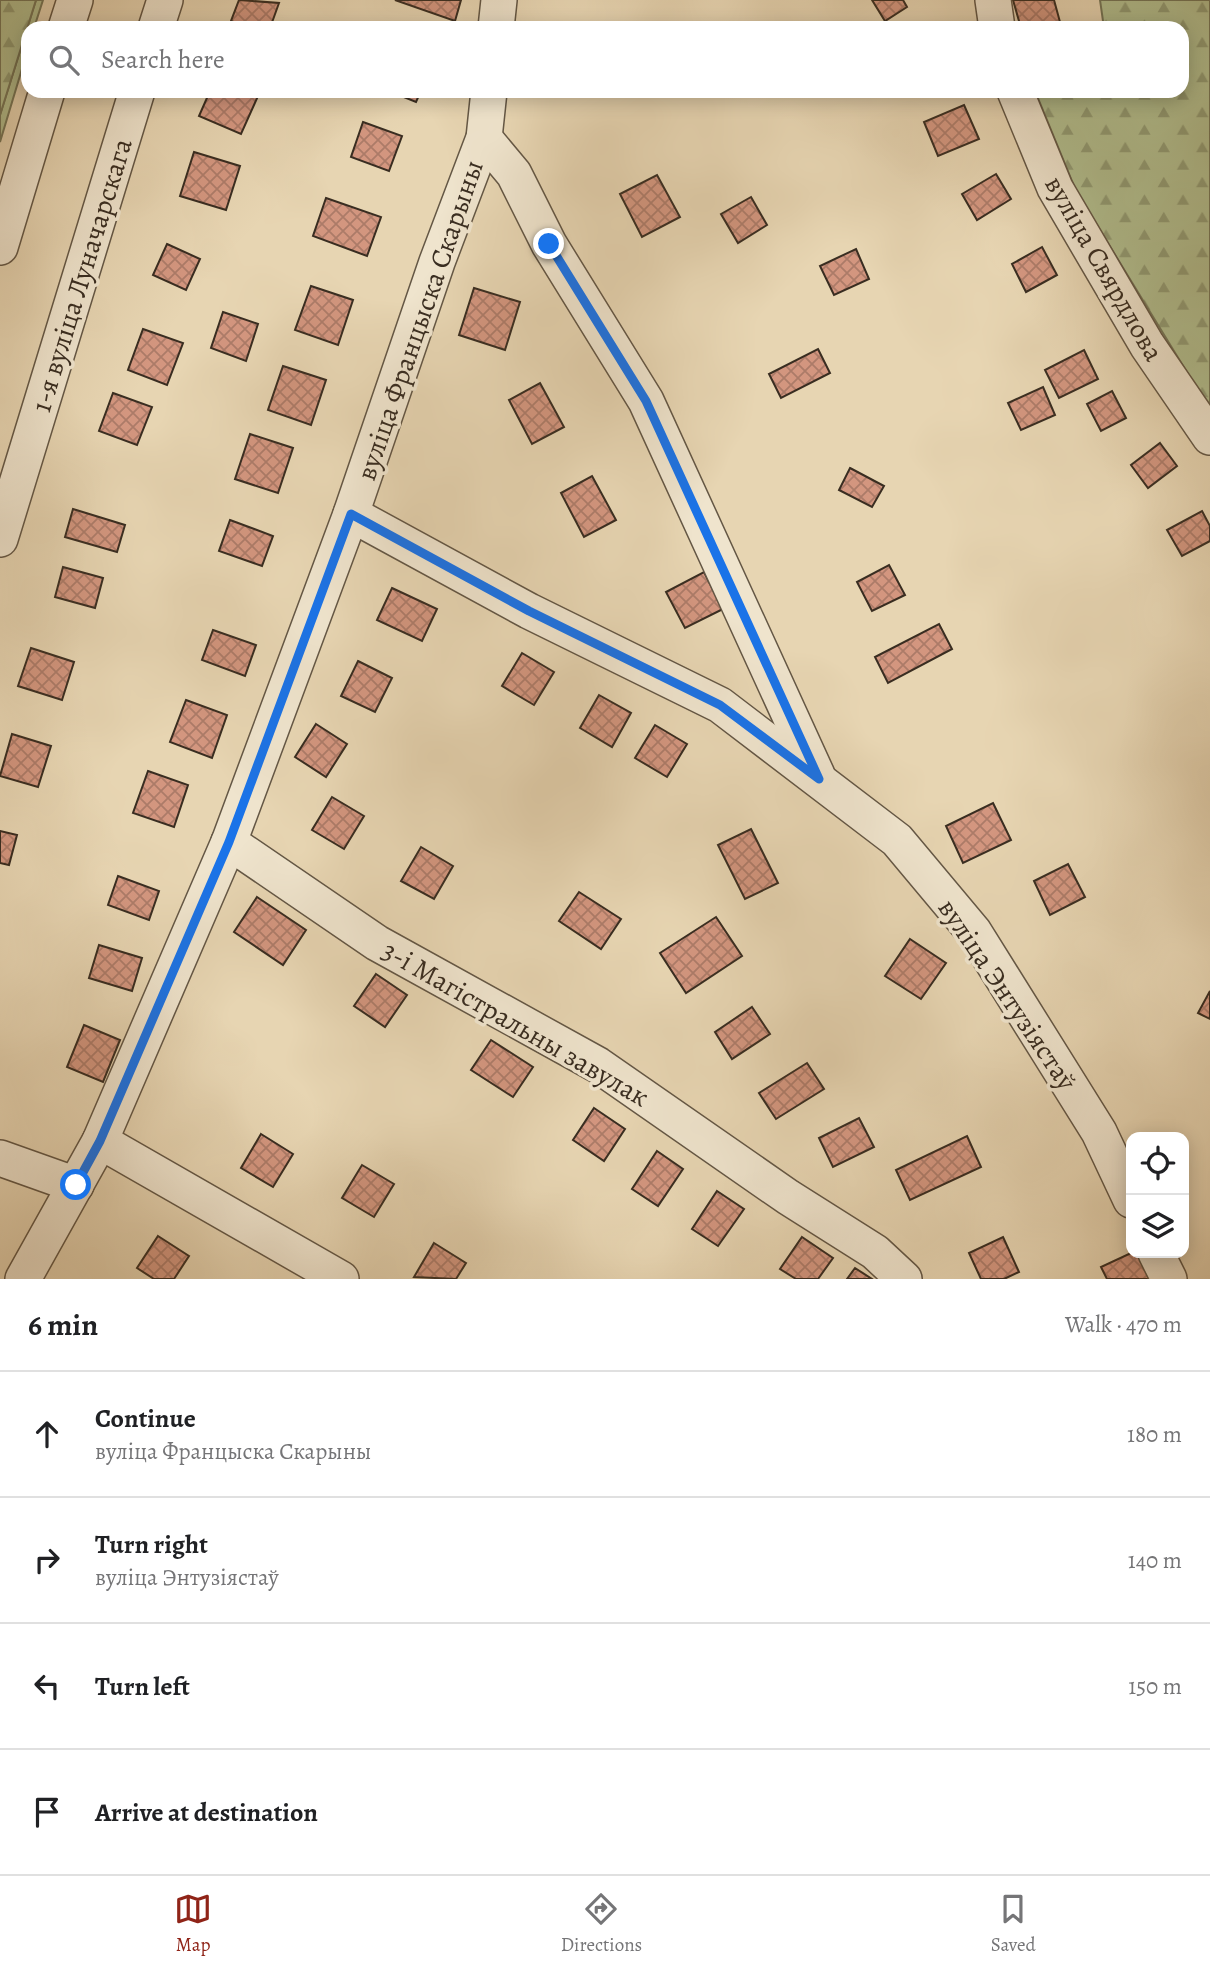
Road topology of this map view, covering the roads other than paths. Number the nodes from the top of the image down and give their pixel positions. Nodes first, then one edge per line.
1 (75, 0) edge
2 (165, 0) edge
3 (499, 0) edge
4 (993, 0) edge
5 (68, 21) edge
6 (158, 21) edge
7 (497, 21) edge
8 (996, 21) edge
9 (45, 98) edge
10 (135, 98) edge
11 (488, 98) edge
12 (1018, 98) edge
13 (484, 138) junction
14 (0, 247) edge
15 (1210, 437) edge
16 (351, 514) junction
17 (0, 539) edge
18 (819, 779) junction
19 (229, 842) junction
20 (100, 1141) junction
21 (0, 1158) edge
22 (76, 1185) junction
23 (1129, 1195) edge
24 (1158, 1258) edge
25 (23, 1279) edge
26 (341, 1279) edge
27 (904, 1279) edge
28 (1169, 1279) edge

1 - 5 street
2 - 6 street
3 - 7 street
4 - 8 street
9 - 14 street
10 - 17 street, 1-я вуліца Луначарскага
11 - 13 street, вуліца Францыска Скарыны
12 - 15 street, вуліца Свярдлова
13 - 16 street, вуліца Францыска Скарыны
13 - 18 street
16 - 18 street, вуліца Энтузіястаў
16 - 19 street, вуліца Францыска Скарыны
18 - 23 street, вуліца Энтузіястаў
19 - 20 street, вуліца Францыска Скарыны
19 - 27 street, 3-і Магістральны завулак
20 - 22 street, вуліца Францыска Скарыны
20 - 26 street
21 - 22 street
22 - 25 street, вуліца Францыска Скарыны
24 - 28 street

